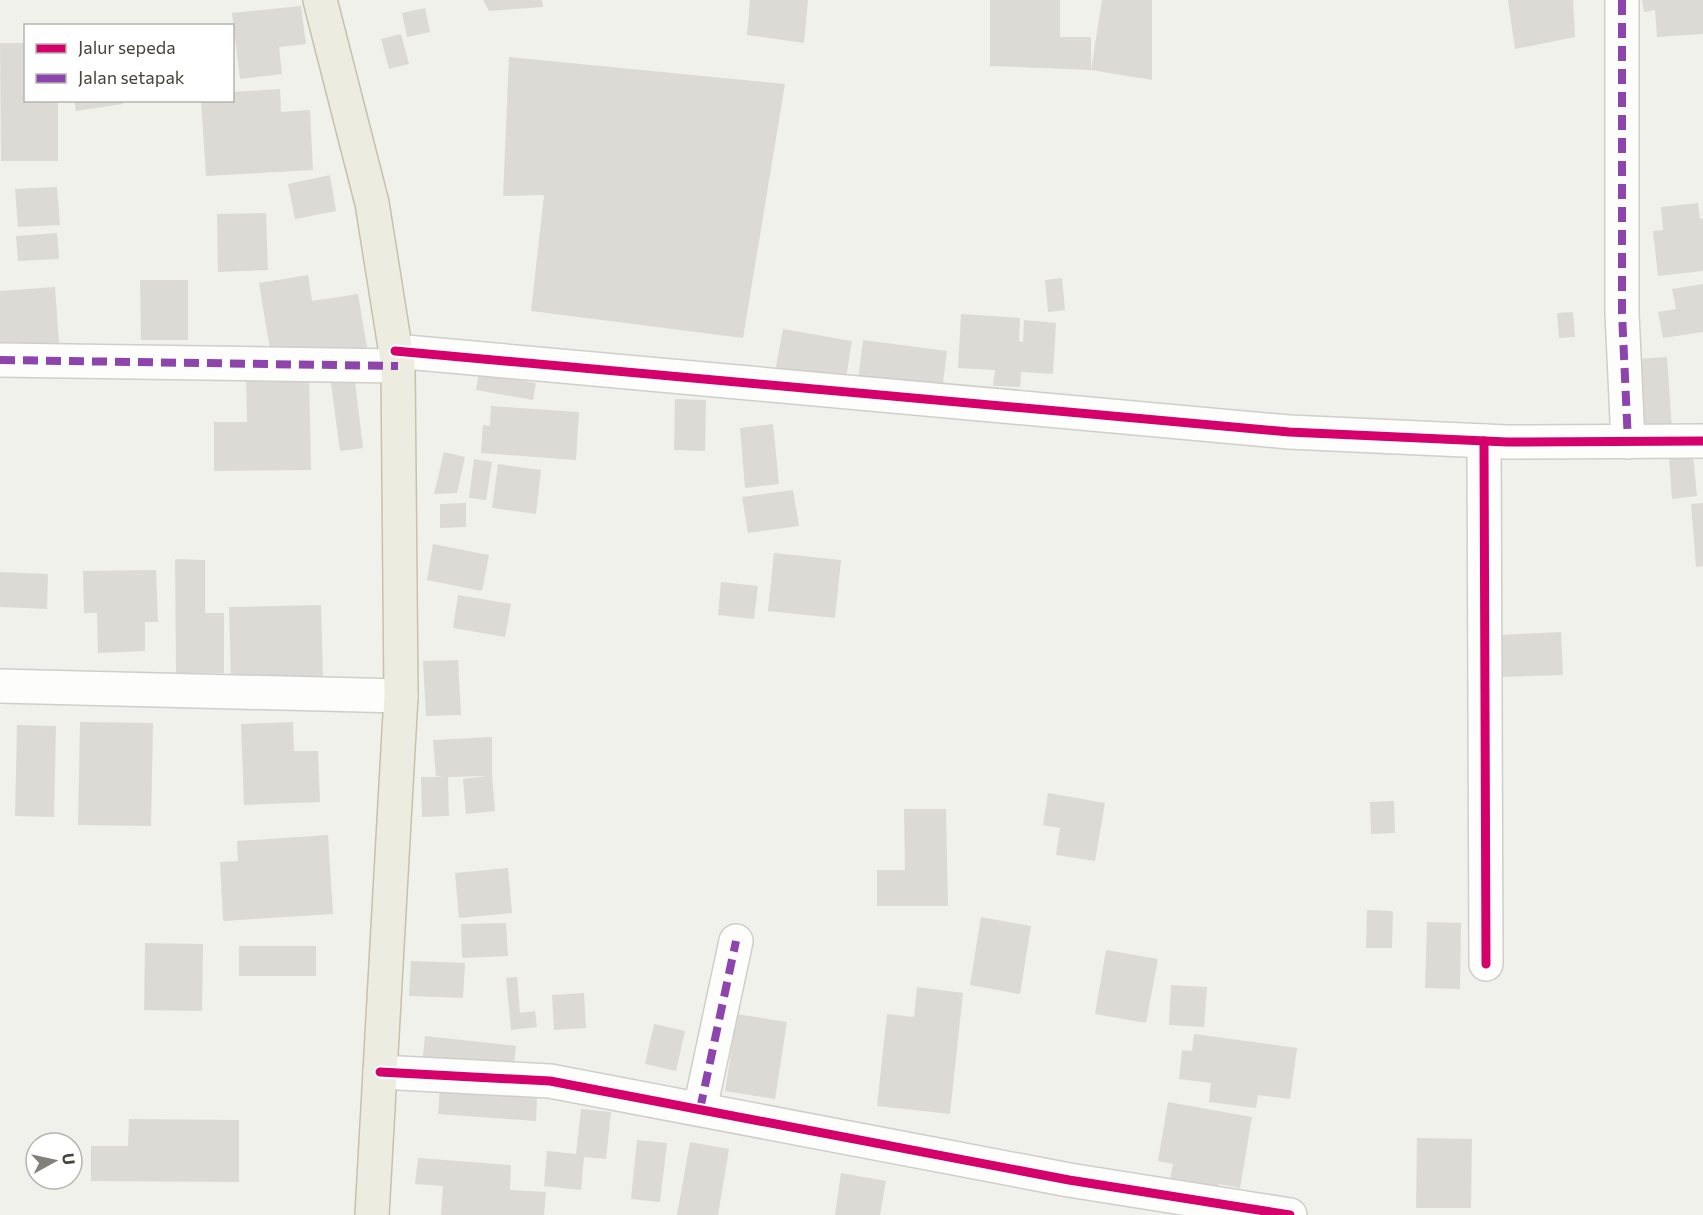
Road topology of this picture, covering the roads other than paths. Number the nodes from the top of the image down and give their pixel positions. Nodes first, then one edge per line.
1 (320, 0) edge
2 (1622, 0) edge
3 (397, 359) junction
4 (0, 360) edge
5 (1484, 441) junction
6 (1703, 441) edge
7 (1628, 442) junction
8 (0, 686) edge
9 (400, 696) junction
10 (736, 941) dead end
11 (1486, 964) dead end
12 (380, 1072) junction
13 (700, 1109) junction
14 (372, 1215) edge
15 (1290, 1215) edge

1 - 3 highway
2 - 7 street
3 - 4 street
3 - 5 street
3 - 9 highway
5 - 7 street
5 - 11 street
6 - 7 street
8 - 9 street
9 - 12 highway
10 - 13 street
12 - 13 street
12 - 14 highway
13 - 15 street

